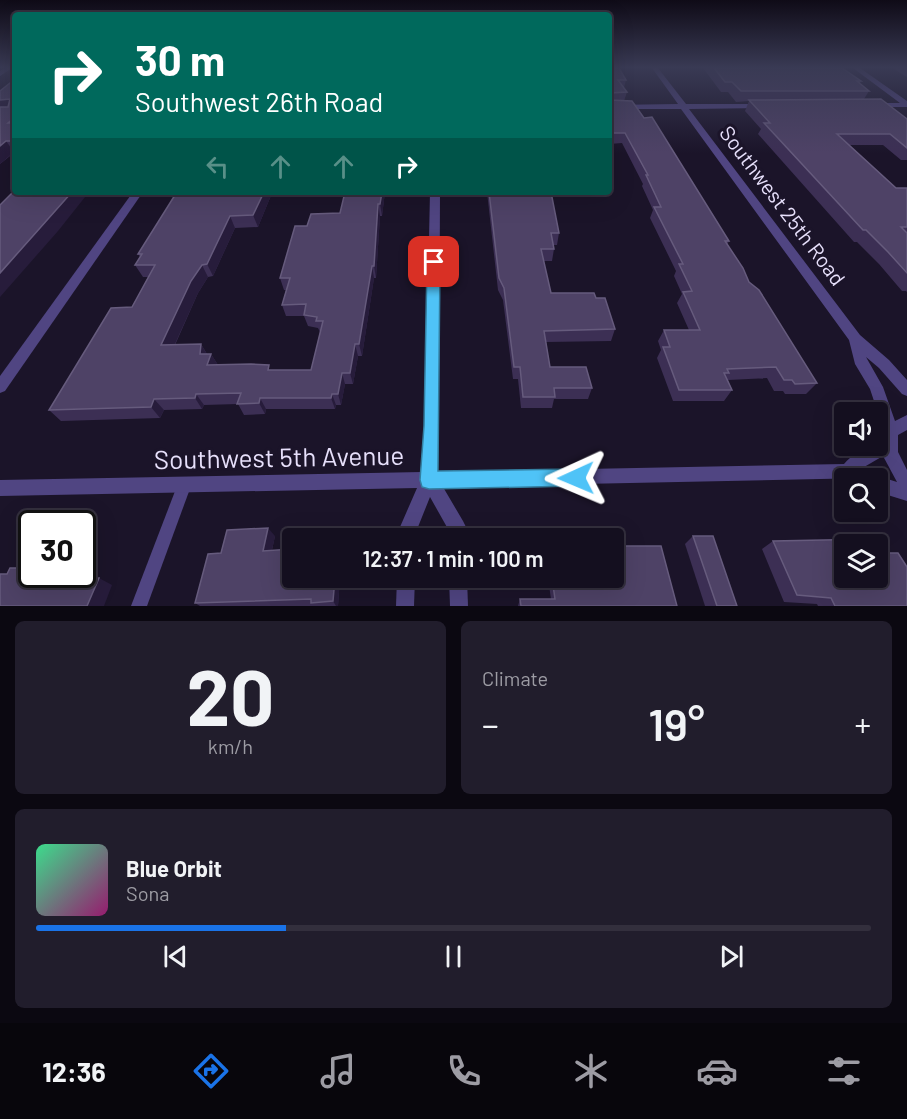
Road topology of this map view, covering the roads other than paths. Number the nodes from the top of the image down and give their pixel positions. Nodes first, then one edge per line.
1 (675, 96) edge
2 (907, 104) edge
3 (859, 105) edge
4 (682, 106) junction
5 (776, 106) edge
6 (612, 107) edge
7 (136, 195) edge
8 (435, 195) edge
9 (855, 339) junction
10 (0, 387) edge
11 (907, 390) edge
12 (907, 422) edge
13 (890, 436) junction
14 (855, 468) edge
15 (834, 475) edge
16 (429, 480) junction
17 (907, 482) edge
18 (184, 486) junction
19 (888, 487) edge
20 (0, 488) edge
21 (907, 493) edge
22 (408, 528) edge
23 (457, 528) edge
24 (406, 588) edge
25 (459, 588) edge
26 (139, 606) edge
27 (405, 606) edge
28 (459, 606) edge

1 - 4 street, Southwest 25th Road
2 - 3 street
4 - 5 street
4 - 6 street
4 - 9 street, Southwest 25th Road
7 - 10 street
8 - 16 street
9 - 11 street, Southwest 25th Road
9 - 13 street, Southwest 25th Road
12 - 13 street, Southwest 5th Avenue
13 - 14 street, Southwest 5th Avenue
13 - 17 street, Southwest 25th Road
15 - 16 street, Southwest 5th Avenue
16 - 18 street, Southwest 5th Avenue
16 - 22 street
16 - 23 street
18 - 20 street, Southwest 5th Avenue
18 - 26 lane
19 - 21 street
24 - 27 street
25 - 28 street

